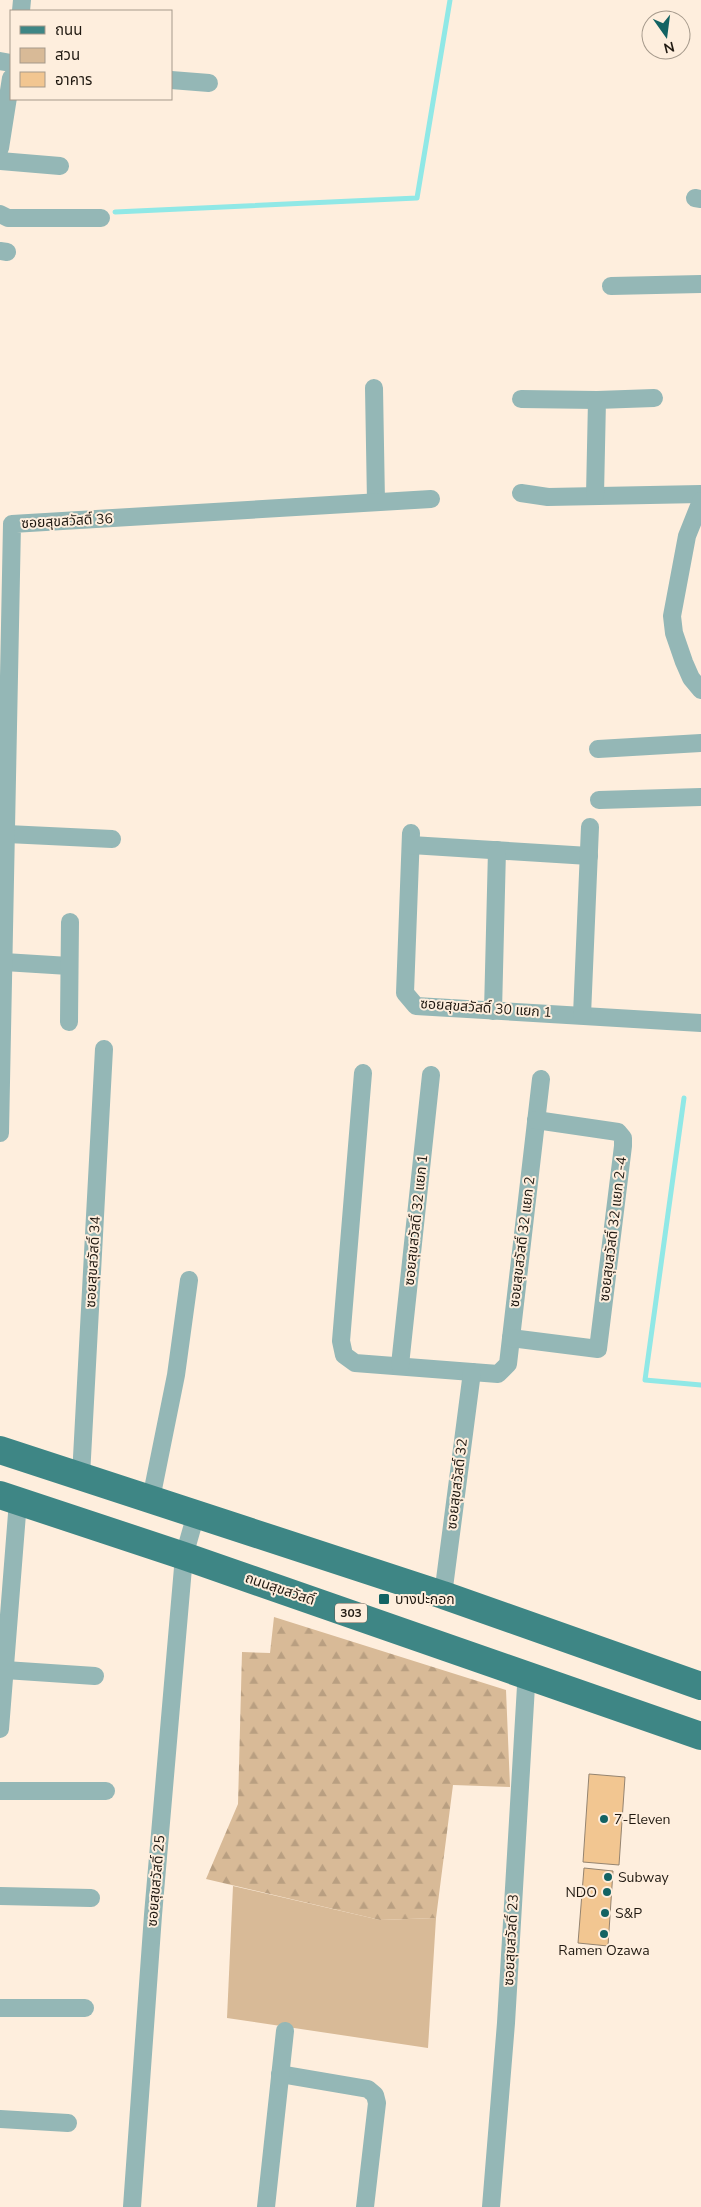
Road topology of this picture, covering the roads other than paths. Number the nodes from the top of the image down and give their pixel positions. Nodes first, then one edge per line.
1 (172, 80) edge
2 (209, 83) dead end
3 (10, 84) edge
4 (0, 148) edge
5 (0, 162) edge
6 (60, 166) dead end
7 (0, 214) edge
8 (101, 218) dead end
9 (701, 284) edge
10 (611, 286) dead end
11 (374, 388) dead end
12 (654, 398) dead end
13 (521, 400) dead end
14 (596, 400) junction
15 (521, 493) dead end
16 (701, 494) edge
17 (595, 495) junction
18 (431, 499) dead end
19 (701, 501) edge
20 (376, 502) junction
21 (701, 690) edge
22 (701, 743) edge
23 (598, 749) dead end
24 (701, 797) edge
25 (599, 800) dead end
26 (590, 827) dead end
27 (7, 834) junction
28 (112, 839) dead end
29 (497, 850) junction
30 (589, 856) junction
31 (70, 922) dead end
32 (4, 962) junction
33 (69, 966) junction
34 (493, 1010) junction
35 (582, 1015) junction
36 (68, 1022) dead end
37 (701, 1023) edge
38 (104, 1049) dead end
39 (363, 1072) dead end
40 (431, 1075) dead end
41 (541, 1080) dead end
42 (536, 1120) junction
43 (0, 1133) edge
44 (189, 1280) dead end
45 (511, 1338) junction
46 (400, 1365) junction
47 (472, 1372) junction
48 (0, 1450) edge
49 (81, 1476) junction
50 (9, 1498) edge
51 (151, 1499) junction
52 (196, 1514) junction
53 (184, 1556) junction
54 (443, 1596) junction
55 (5, 1670) junction
56 (525, 1673) junction
57 (96, 1676) dead end
58 (701, 1686) edge
59 (0, 1729) edge
60 (701, 1736) edge
61 (0, 1791) edge
62 (106, 1791) dead end
63 (0, 1896) edge
64 (91, 1898) dead end
65 (0, 2008) edge
66 (85, 2008) dead end
67 (285, 2031) dead end
68 (280, 2074) junction
69 (0, 2119) edge
70 (68, 2123) dead end
71 (132, 2207) edge
72 (266, 2207) edge
73 (365, 2207) edge
74 (491, 2207) edge

1 - 2 street
3 - 4 street
5 - 6 street
7 - 8 street
9 - 10 street
11 - 20 street
12 - 14 street
13 - 14 street
14 - 17 street
15 - 17 street
16 - 17 street
18 - 20 street, ซอยสุขสวัสดิ์ 36
19 - 21 street
20 - 27 street, ซอยสุขสวัสดิ์ 36
22 - 23 street
24 - 25 street
26 - 30 street
27 - 28 street
27 - 32 street, ซอยสุขสวัสดิ์ 36
29 - 30 street
29 - 34 street
29 - 34 street, ซอยสุขสวัสดิ์ 30 แยก 1
30 - 35 street
31 - 33 street
32 - 33 street
32 - 43 street, ซอยสุขสวัสดิ์ 36
33 - 36 street
34 - 35 street, ซอยสุขสวัสดิ์ 30 แยก 1
35 - 37 street, ซอยสุขสวัสดิ์ 30 แยก 1
38 - 49 street, ซอยสุขสวัสดิ์ 34
39 - 46 street, ซอยสุขสวัสดิ์ 32 แยก 2
40 - 46 street, ซอยสุขสวัสดิ์ 32 แยก 1
41 - 42 street, ซอยสุขสวัสดิ์ 32 แยก 2
42 - 45 street, ซอยสุขสวัสดิ์ 32 แยก 2
42 - 45 street, ซอยสุขสวัสดิ์ 32 แยก 2-4
44 - 51 street
45 - 47 street, ซอยสุขสวัสดิ์ 32 แยก 2
46 - 47 street, ซอยสุขสวัสดิ์ 32 แยก 2
47 - 54 street, ซอยสุขสวัสดิ์ 32
48 - 49 main road
49 - 51 main road
50 - 53 main road, ถนนสุขสวัสดิ์ / 303
50 - 55 street
51 - 52 main road
52 - 53 street, ซอยสุขสวัสดิ์ 25
52 - 54 main road
53 - 56 main road, ถนนสุขสวัสดิ์ / 303
53 - 71 street, ซอยสุขสวัสดิ์ 25
54 - 58 main road
55 - 57 street
55 - 59 street
56 - 60 main road, ถนนสุขสวัสดิ์ / 303
56 - 74 street, ซอยสุขสวัสดิ์ 23
61 - 62 street
63 - 64 street
65 - 66 street
67 - 68 street
68 - 72 street
68 - 73 street
69 - 70 street

